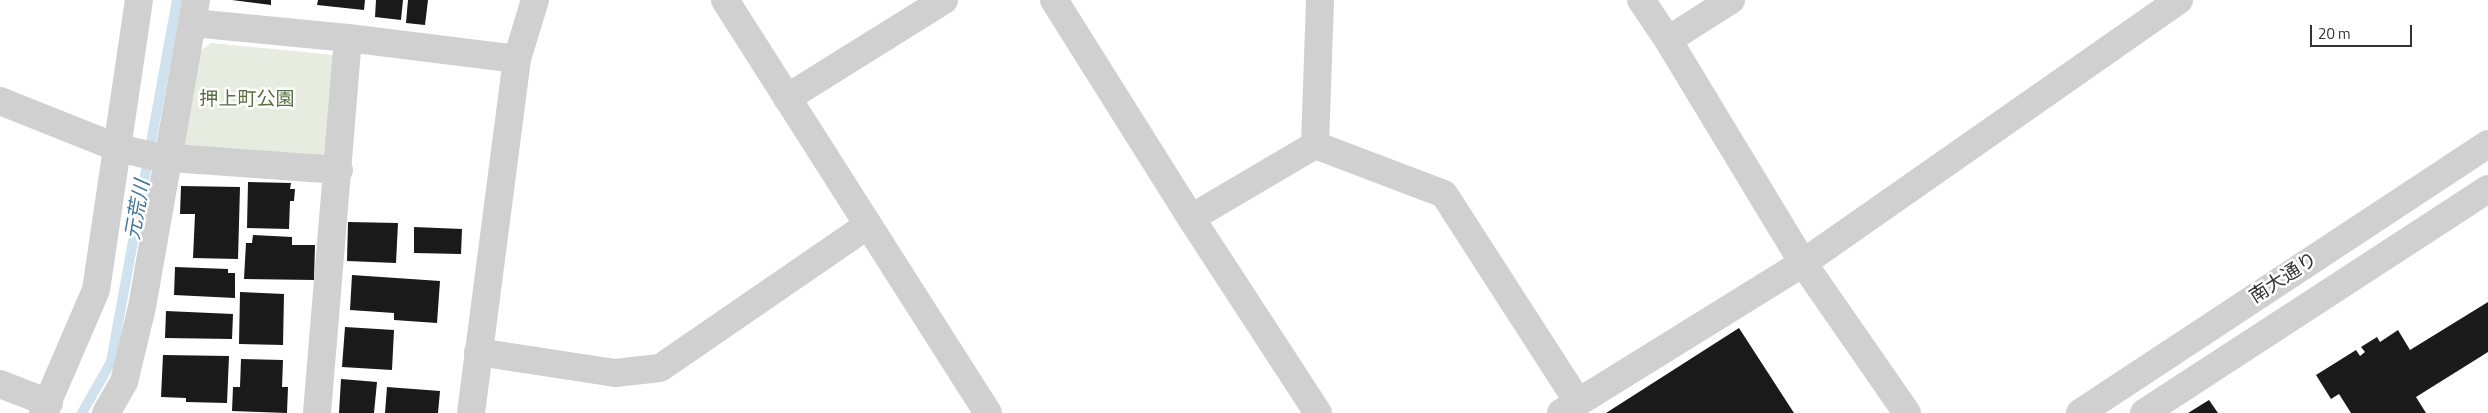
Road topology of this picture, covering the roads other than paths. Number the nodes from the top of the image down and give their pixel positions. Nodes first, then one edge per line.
1 (139, 0) edge
2 (535, 0) edge
3 (725, 0) edge
4 (944, 0) edge
5 (1054, 0) edge
6 (1320, 0) edge
7 (1641, 0) edge
8 (1731, 0) edge
9 (2179, 0) edge
10 (195, 11) edge
11 (348, 38) junction
12 (1668, 40) junction
13 (517, 60) junction
14 (787, 98) junction
15 (0, 101) edge
16 (2488, 144) edge
17 (1315, 145) junction
18 (144, 153) junction
19 (338, 170) junction
20 (2488, 189) edge
21 (1191, 218) junction
22 (868, 225) junction
23 (1803, 263) junction
24 (478, 352) junction
25 (0, 384) edge
26 (46, 408) edge
27 (1569, 408) edge
28 (106, 413) edge
29 (317, 413) edge
30 (471, 413) edge
31 (988, 413) edge
32 (1318, 413) edge
33 (1906, 413) edge
34 (2080, 413) edge
35 (2144, 413) edge

1 - 18 street
2 - 13 street
3 - 14 street
4 - 14 street
5 - 21 street
6 - 17 street
7 - 12 street
8 - 12 street
9 - 23 street
10 - 11 street
10 - 18 street
11 - 13 street
11 - 19 street
12 - 23 street
13 - 24 street
14 - 22 street
15 - 18 street
16 - 34 street, 南大通り
17 - 21 street
17 - 27 street
18 - 19 street
18 - 26 street
18 - 28 street
19 - 29 street
20 - 35 street, 南大通り
21 - 32 street
22 - 24 street
22 - 31 street
23 - 27 street
23 - 33 street
24 - 30 street
25 - 26 street

